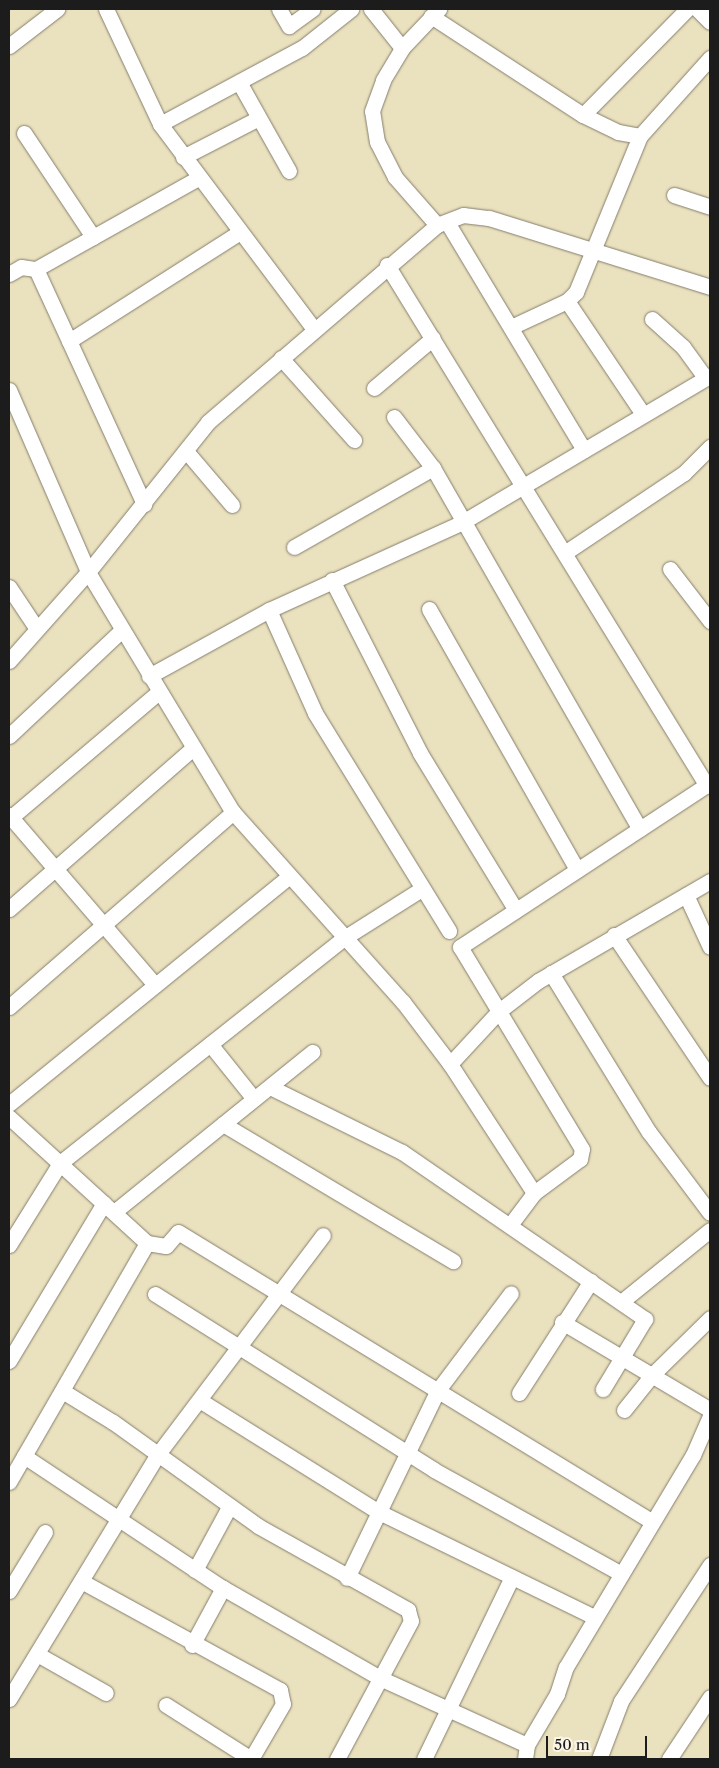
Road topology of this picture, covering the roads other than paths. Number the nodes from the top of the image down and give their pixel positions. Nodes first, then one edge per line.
1 (56, 9) edge
2 (106, 9) edge
3 (279, 9) edge
4 (312, 9) edge
5 (351, 9) edge
6 (371, 9) edge
7 (687, 9) edge
8 (697, 9) edge
9 (435, 12) edge
10 (710, 22) edge
11 (9, 46) edge
12 (402, 48) junction
13 (710, 58) edge
14 (239, 82) junction
15 (583, 114) junction
16 (259, 118) junction
17 (160, 124) junction
18 (24, 133) dead end
19 (640, 136) junction
20 (183, 157) junction
21 (289, 171) dead end
22 (198, 178) junction
23 (674, 195) dead end
24 (710, 206) edge
25 (442, 223) junction
26 (240, 232) junction
27 (93, 237) junction
28 (594, 250) junction
29 (387, 265) junction
30 (36, 269) junction
31 (9, 274) edge
32 (710, 286) edge
33 (567, 302) junction
34 (652, 319) dead end
35 (511, 327) junction
36 (314, 328) junction
37 (433, 338) junction
38 (69, 341) junction
39 (281, 358) junction
40 (707, 376) edge
41 (374, 388) dead end
42 (9, 390) edge
43 (643, 414) junction
44 (394, 417) dead end
45 (354, 440) dead end
46 (710, 448) edge
47 (584, 450) junction
48 (186, 451) junction
49 (433, 468) junction
50 (526, 486) junction
51 (144, 504) junction
52 (232, 505) dead end
53 (461, 523) junction
54 (294, 547) dead end
55 (566, 552) junction
56 (670, 569) dead end
57 (88, 572) junction
58 (332, 580) junction
59 (9, 586) edge
60 (429, 609) dead end
61 (269, 610) junction
62 (710, 621) edge
63 (37, 629) junction
64 (122, 630) junction
65 (9, 661) edge
66 (149, 676) junction
67 (159, 692) junction
68 (9, 736) edge
69 (194, 748) junction
70 (708, 784) edge
71 (232, 812) junction
72 (9, 817) edge
73 (640, 829) junction
74 (54, 866) junction
75 (577, 870) junction
76 (288, 877) junction
77 (710, 881) edge
78 (420, 890) junction
79 (686, 895) junction
80 (9, 909) edge
81 (516, 910) junction
82 (103, 925) junction
83 (448, 931) dead end
84 (614, 934) junction
85 (344, 938) junction
86 (710, 947) edge
87 (551, 973) junction
88 (155, 985) junction
89 (9, 1007) edge
90 (499, 1011) junction
91 (210, 1044) junction
92 (312, 1052) dead end
93 (450, 1064) junction
94 (710, 1078) edge
95 (270, 1087) junction
96 (254, 1099) junction
97 (9, 1104) edge
98 (10, 1121) edge
99 (223, 1124) junction
100 (60, 1163) junction
101 (534, 1193) junction
102 (109, 1207) junction
103 (710, 1213) edge
104 (510, 1225) junction
105 (710, 1230) edge
106 (323, 1235) dead end
107 (147, 1243) junction
108 (9, 1245) edge
109 (453, 1261) dead end
110 (591, 1280) junction
111 (279, 1292) junction
112 (511, 1293) dead end
113 (155, 1294) dead end
114 (621, 1302) junction
115 (710, 1318) edge
116 (562, 1322) junction
117 (240, 1348) junction
118 (622, 1358) junction
119 (9, 1360) edge
120 (652, 1375) junction
121 (603, 1389) dead end
122 (438, 1390) junction
123 (64, 1392) junction
124 (519, 1393) dead end
125 (201, 1401) junction
126 (624, 1410) dead end
127 (710, 1410) edge
128 (710, 1416) edge
129 (406, 1453) junction
130 (158, 1454) junction
131 (24, 1456) junction
132 (9, 1482) edge
133 (229, 1507) junction
134 (377, 1512) junction
135 (117, 1517) junction
136 (651, 1521) junction
137 (45, 1532) dead end
138 (710, 1565) edge
139 (196, 1570) junction
140 (620, 1573) junction
141 (512, 1577) junction
142 (347, 1578) junction
143 (81, 1581) junction
144 (223, 1588) junction
145 (9, 1591) edge
146 (594, 1617) junction
147 (192, 1645) junction
148 (37, 1654) junction
149 (382, 1679) junction
150 (106, 1693) dead end
151 (710, 1697) edge
152 (9, 1699) edge
153 (166, 1706) dead end
154 (450, 1710) junction
155 (526, 1752) edge
156 (251, 1759) edge
157 (337, 1759) edge
158 (424, 1759) edge
159 (599, 1759) edge
160 (669, 1759) edge

1 - 11 street
2 - 17 street
3 - 4 street
5 - 14 street
6 - 12 street
7 - 15 street
8 - 10 street
9 - 12 street
9 - 15 street
12 - 25 street
13 - 19 street
14 - 16 street
14 - 17 street
15 - 19 street
16 - 20 street
16 - 21 street
17 - 20 street
18 - 27 street
19 - 28 street
20 - 22 street
22 - 26 street
22 - 27 street
23 - 24 street
25 - 28 street
25 - 29 street
25 - 35 street
26 - 36 street
26 - 38 street
27 - 30 street
28 - 32 street
28 - 33 street
29 - 36 street
29 - 37 street
30 - 31 street
30 - 38 street
33 - 35 street
33 - 43 street
34 - 40 street
35 - 47 street
36 - 39 street
37 - 41 street
37 - 50 street
38 - 51 street
39 - 45 street
39 - 48 street
40 - 43 street
42 - 57 street
43 - 47 street
44 - 49 street
46 - 55 street
47 - 50 street
48 - 51 street
48 - 52 street
49 - 53 street
49 - 54 street
50 - 53 street
50 - 55 street
51 - 57 street
53 - 58 street
53 - 73 street
55 - 70 street
56 - 62 street
57 - 63 street
57 - 64 street
58 - 61 street
58 - 81 street
59 - 63 street
60 - 75 street
61 - 66 street
61 - 78 street
63 - 65 street
64 - 66 street
64 - 68 street
66 - 67 street
67 - 69 street
67 - 72 street
69 - 71 street
69 - 74 street
70 - 73 street
71 - 76 street
71 - 82 street
72 - 74 street
73 - 75 street
74 - 80 street
74 - 82 street
75 - 81 street
76 - 85 street
76 - 88 street
77 - 79 street
78 - 83 street
78 - 85 street
79 - 84 street
79 - 86 street
81 - 90 street
82 - 88 street
82 - 89 street
84 - 87 street
84 - 94 street
85 - 91 street
85 - 93 street
87 - 90 street
87 - 103 street
88 - 97 street
90 - 93 street
90 - 101 street
91 - 96 street
91 - 100 street
92 - 95 street
93 - 101 street
95 - 96 street
95 - 104 street
96 - 99 street
98 - 100 street
99 - 102 street
99 - 109 street
100 - 102 street
100 - 108 street
101 - 104 street
102 - 107 street
102 - 119 street
104 - 110 street
105 - 114 street
106 - 111 street
107 - 111 street
107 - 123 street
110 - 114 street
110 - 116 street
111 - 117 street
111 - 122 street
112 - 122 street
113 - 117 street
114 - 118 street
115 - 120 street
116 - 118 street
116 - 124 street
117 - 125 street
117 - 129 street
118 - 120 street
118 - 121 street
120 - 126 street
120 - 127 street
122 - 129 street
122 - 136 street
123 - 130 street
123 - 131 street
125 - 130 street
125 - 134 street
128 - 136 street
129 - 134 street
129 - 140 street
130 - 133 street
130 - 135 street
131 - 132 street
131 - 135 street
133 - 139 street
133 - 142 street
134 - 141 street
134 - 142 street
135 - 139 street
135 - 143 street
136 - 140 street
137 - 145 street
138 - 159 street
139 - 144 street
140 - 146 street
141 - 146 street
141 - 154 street
142 - 149 street
143 - 147 street
143 - 148 street
144 - 147 street
144 - 149 street
146 - 155 street
147 - 156 street
148 - 150 street
148 - 152 street
149 - 154 street
149 - 157 street
151 - 160 street
153 - 156 street
154 - 155 street
154 - 158 street

